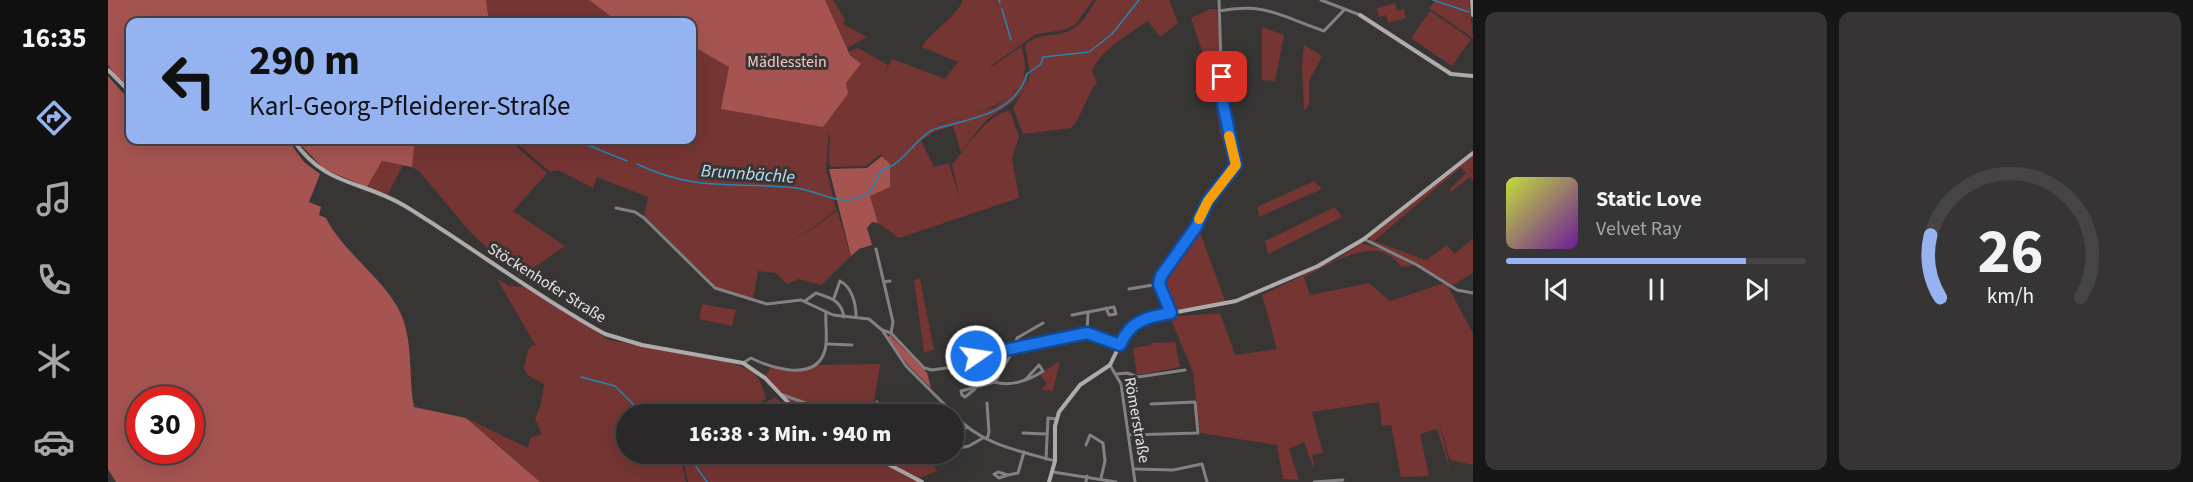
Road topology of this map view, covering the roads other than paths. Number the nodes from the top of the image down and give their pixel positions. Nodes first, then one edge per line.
1 (1219, 0) edge
2 (1321, 0) edge
3 (1472, 0) edge
4 (1472, 6) edge
5 (1345, 9) junction
6 (1219, 11) junction
7 (1360, 15) joint
8 (1473, 15) edge
9 (108, 70) edge
10 (1473, 75) edge
11 (126, 88) edge
12 (296, 144) edge
13 (1473, 153) edge
14 (616, 208) dead end
15 (1364, 239) junction
16 (876, 249) dead end
17 (890, 281) dead end
18 (884, 282) junction
19 (1159, 284) junction
20 (1129, 289) dead end
21 (1473, 292) edge
22 (834, 298) junction
23 (805, 301) junction
24 (1106, 308) dead end
25 (826, 312) junction
26 (1088, 312) junction
27 (1171, 313) junction
28 (1072, 315) dead end
29 (856, 316) junction
30 (844, 317) junction
31 (1043, 323) dead end
32 (882, 330) junction
33 (891, 333) junction
34 (1087, 333) junction
35 (826, 344) junction
36 (852, 345) dead end
37 (1120, 345) junction
38 (1015, 347) junction
39 (743, 363) junction
40 (1110, 365) junction
41 (1185, 370) dead end
42 (1117, 374) junction
43 (1025, 380) junction
44 (995, 382) junction
45 (975, 388) dead end
46 (778, 394) junction
47 (987, 403) dead end
48 (788, 404) edge
49 (807, 404) edge
50 (944, 404) edge
51 (1151, 404) dead end
52 (1056, 419) junction
53 (964, 426) edge
54 (966, 428) joint
55 (1023, 433) dead end
56 (1046, 434) junction
57 (1129, 435) junction
58 (985, 439) junction
59 (1086, 445) dead end
60 (964, 447) edge
61 (1024, 452) junction
62 (1046, 459) junction
63 (1055, 461) junction
64 (888, 464) edge
65 (1134, 469) junction
66 (1053, 471) junction
67 (1008, 475) dead end
68 (1087, 476) junction
69 (1101, 478) junction
70 (1343, 480) dead end
71 (1314, 481) edge
72 (922, 482) edge
73 (1049, 482) edge
74 (1086, 482) edge
75 (1116, 482) edge
76 (1135, 482) edge
77 (1207, 482) edge

1 - 6 street
2 - 5 street
3 - 4 street
4 - 8 street
5 - 6 street
5 - 7 street
6 - 19 street
7 - 10 street
9 - 11 street
12 - 39 street, Stöckenhofer Straße
13 - 15 street
14 - 23 street
15 - 21 street
15 - 27 street
16 - 18 street
17 - 18 street
18 - 33 street
19 - 20 street
19 - 27 street
22 - 23 street
22 - 29 street
22 - 30 street
23 - 25 street
24 - 26 street
25 - 30 street
25 - 35 street
26 - 28 street
26 - 34 street
27 - 37 street
29 - 30 street
29 - 32 street
31 - 38 street
32 - 33 street
32 - 50 street
33 - 38 street
34 - 37 street
34 - 38 street
35 - 36 street
35 - 39 street
37 - 40 street
38 - 44 street
39 - 46 street, Stöckenhofer Straße
40 - 42 street, Römerstraße
40 - 52 street
41 - 42 street
42 - 57 street, Römerstraße
43 - 43 street
43 - 44 street
44 - 45 street
46 - 48 street, Stöckenhofer Straße
46 - 49 street
47 - 58 street
51 - 57 street
52 - 56 street
52 - 63 street
53 - 54 street
54 - 58 street
55 - 56 street
56 - 62 street
57 - 65 street, Römerstraße
58 - 60 street
58 - 61 street
59 - 69 street
61 - 62 street
61 - 67 street
62 - 63 street
63 - 66 street
64 - 72 street
65 - 76 street, Römerstraße
65 - 77 street
66 - 68 street
66 - 73 street
68 - 69 street
68 - 74 street
69 - 75 street
70 - 71 street

